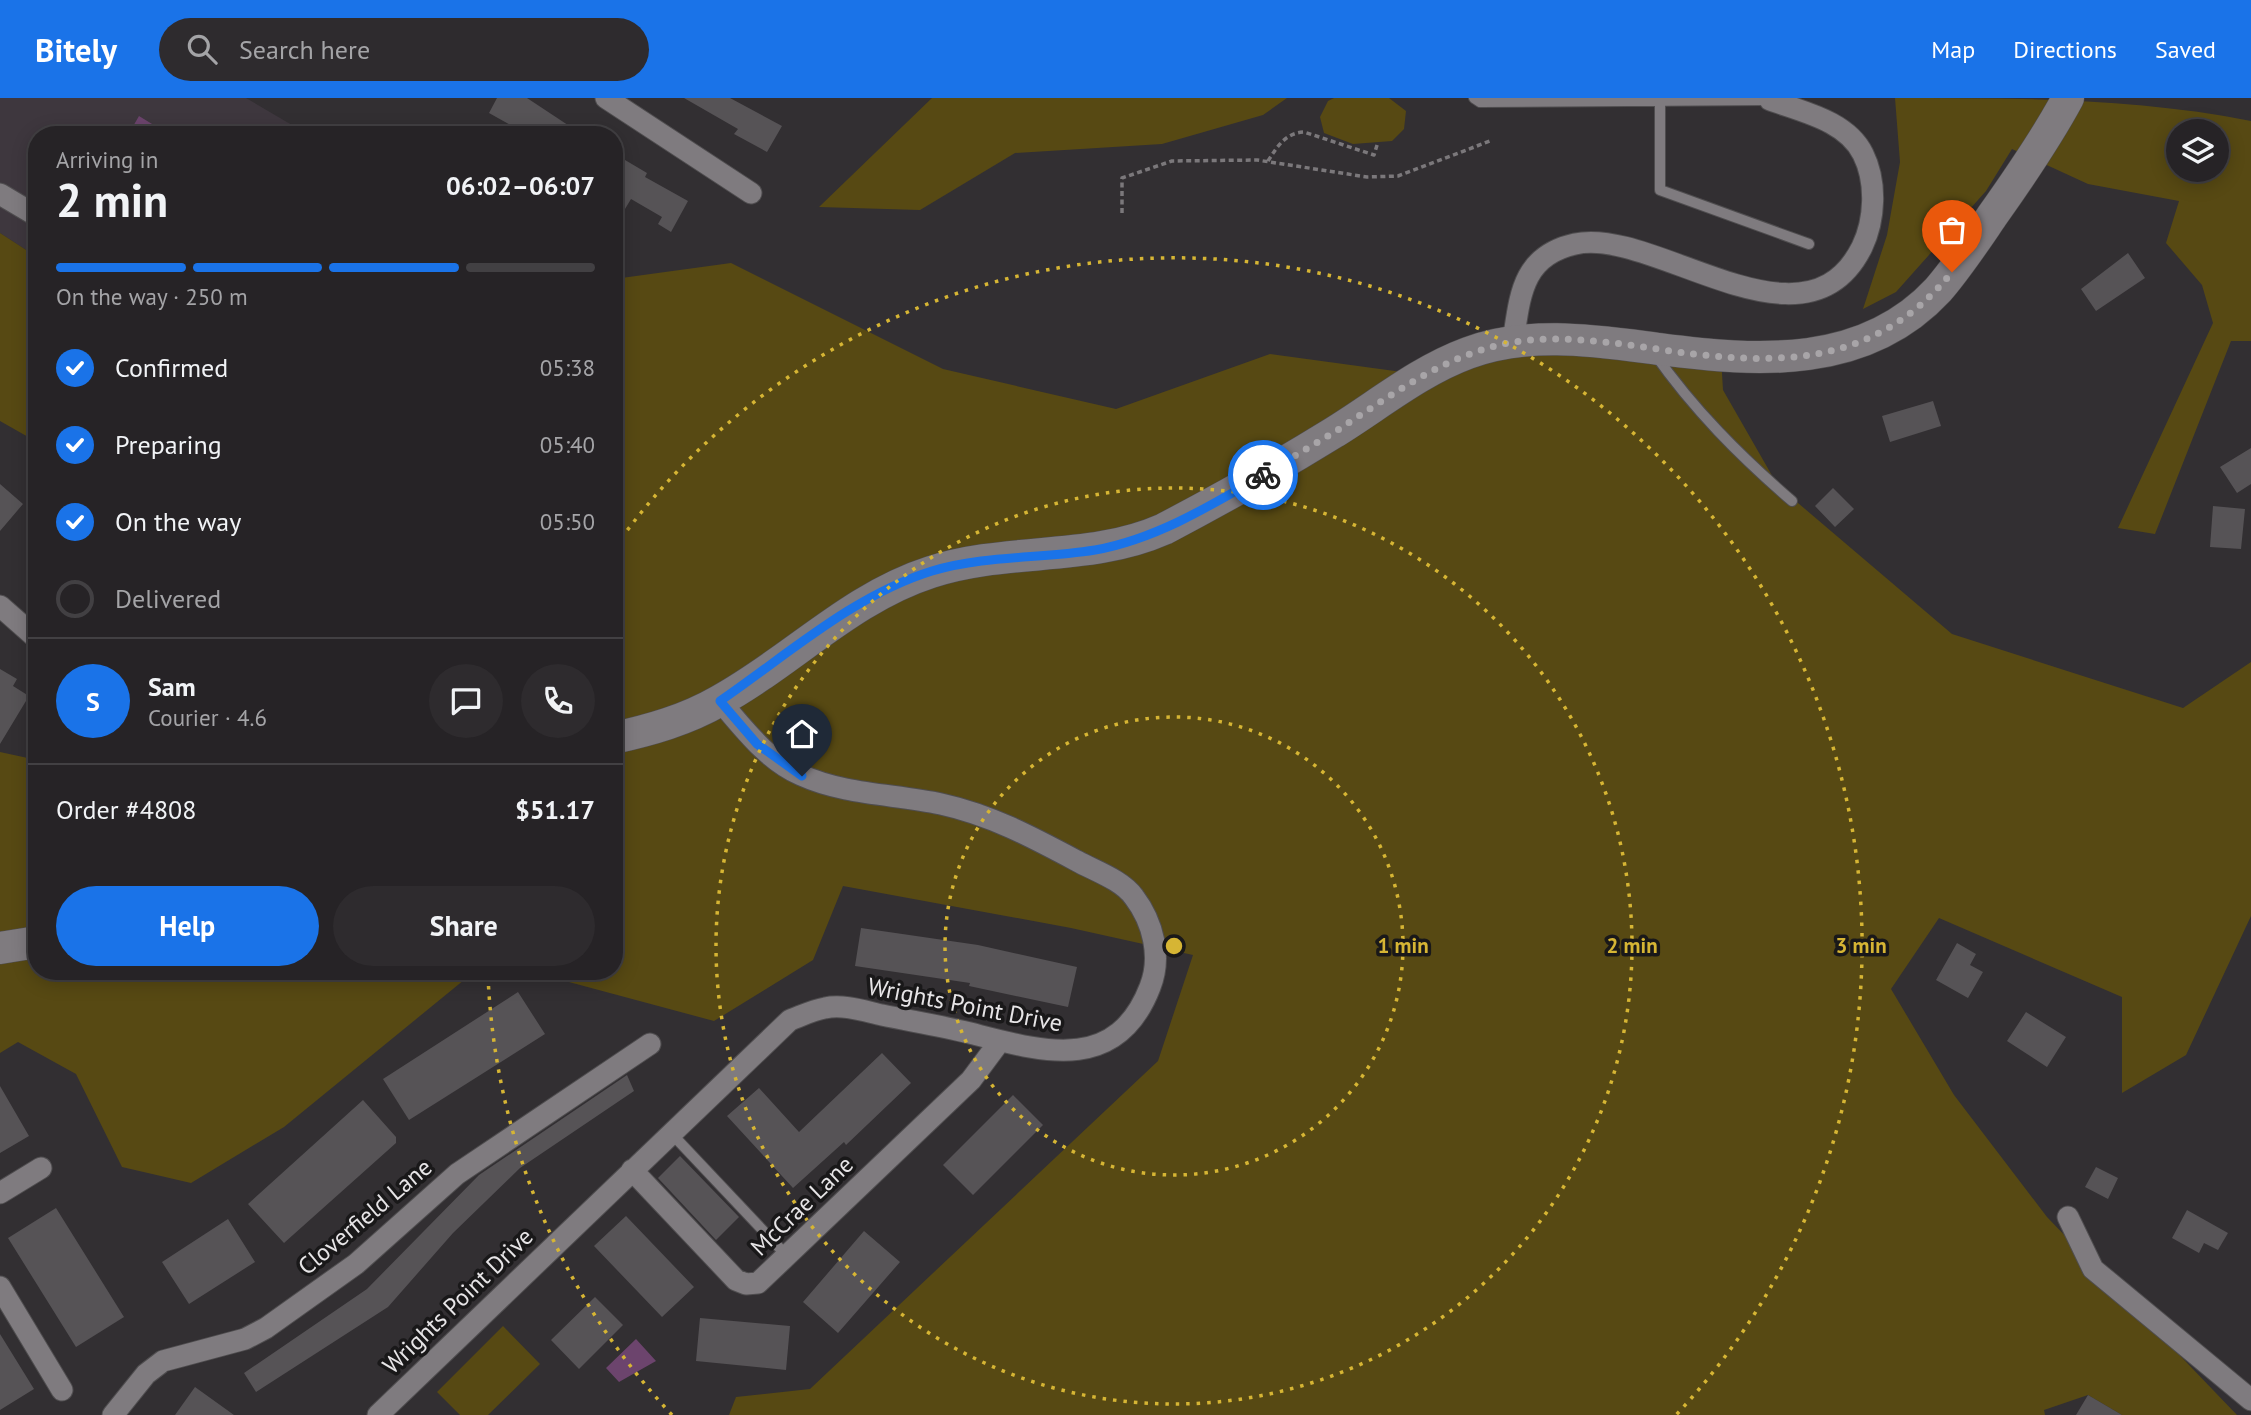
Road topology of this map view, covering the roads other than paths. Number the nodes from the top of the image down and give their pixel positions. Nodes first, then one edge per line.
1 (606, 98) edge
2 (1474, 98) edge
3 (2068, 98) edge
4 (1769, 99) edge
5 (1660, 102) junction
6 (751, 193) dead end
7 (0, 194) edge
8 (28, 211) edge
9 (1809, 244) dead end
10 (1513, 342) junction
11 (1650, 348) junction
12 (1792, 501) dead end
13 (0, 606) edge
14 (28, 631) edge
15 (720, 701) junction
16 (623, 736) edge
17 (28, 944) edge
18 (0, 948) edge
19 (1000, 1041) junction
20 (650, 1044) dead end
21 (671, 1133) junction
22 (41, 1168) dead end
23 (632, 1171) junction
24 (0, 1193) edge
25 (2068, 1217) dead end
26 (788, 1257) junction
27 (0, 1287) edge
28 (62, 1390) dead end
29 (2251, 1400) edge
30 (113, 1415) edge
31 (378, 1415) edge

1 - 6 street
2 - 5 lane
3 - 11 street
4 - 5 lane
4 - 10 street
5 - 9 lane
7 - 8 street
10 - 11 street
10 - 15 street
11 - 12 lane
13 - 14 street
15 - 16 street
15 - 19 street, Wrights Point Drive
17 - 18 street
19 - 21 street, Wrights Point Drive
19 - 26 street, McCrae Lane
20 - 30 street, Cloverfield Lane
21 - 23 street, Wrights Point Drive
21 - 26 lane
22 - 24 street
23 - 26 street, McCrae Lane
23 - 31 street, Wrights Point Drive
25 - 29 street
27 - 28 street

